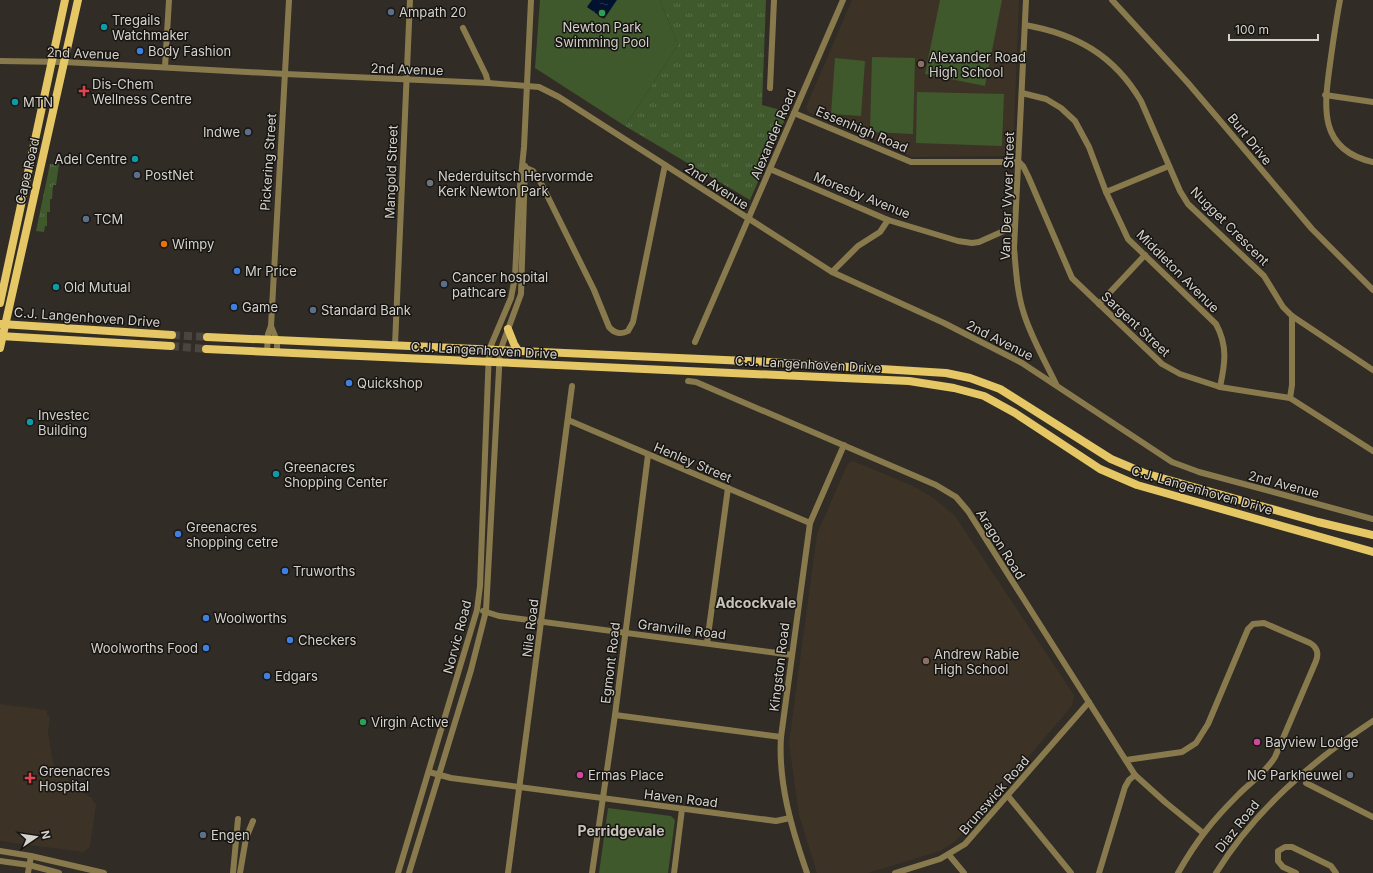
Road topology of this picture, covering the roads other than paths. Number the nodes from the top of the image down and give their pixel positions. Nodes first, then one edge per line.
1 (66, 0) edge
2 (78, 0) edge
3 (169, 0) edge
4 (289, 0) edge
5 (410, 0) edge
6 (531, 0) edge
7 (774, 0) edge
8 (843, 0) edge
9 (1026, 0) edge
10 (1112, 0) edge
11 (1340, 0) edge
12 (1025, 25) junction
13 (463, 28) dead end
14 (0, 61) edge
15 (52, 62) junction
16 (64, 62) junction
17 (165, 67) junction
18 (285, 74) junction
19 (406, 80) junction
20 (488, 83) junction
21 (527, 86) junction
22 (770, 88) dead end
23 (1022, 93) junction
24 (1325, 96) junction
25 (1373, 102) edge
26 (794, 112) junction
27 (1019, 162) junction
28 (1373, 162) edge
29 (665, 165) junction
30 (1169, 166) junction
31 (524, 167) junction
32 (770, 169) junction
33 (1106, 192) junction
34 (748, 219) junction
35 (888, 220) junction
36 (1015, 226) junction
37 (1145, 255) junction
38 (832, 272) junction
39 (1373, 290) edge
40 (0, 304) edge
41 (1099, 304) junction
42 (1292, 316) junction
43 (3, 324) edge
44 (271, 326) junction
45 (508, 329) junction
46 (172, 335) tunnel mouth
47 (1, 336) edge
48 (207, 337) tunnel mouth
49 (267, 340) junction
50 (277, 341) junction
51 (695, 342) dead end
52 (395, 345) junction
53 (171, 346) tunnel mouth
54 (0, 348) edge
55 (206, 349) tunnel mouth
56 (489, 350) junction
57 (500, 351) junction
58 (267, 352) junction
59 (277, 352) junction
60 (519, 352) junction
61 (488, 363) junction
62 (500, 363) junction
63 (1373, 370) edge
64 (688, 381) dead end
65 (1056, 385) junction
66 (572, 386) dead end
67 (1220, 387) junction
68 (1290, 398) junction
69 (568, 420) junction
70 (844, 445) junction
71 (1373, 451) edge
72 (648, 455) junction
73 (728, 488) junction
74 (1373, 519) edge
75 (810, 523) junction
76 (1373, 535) edge
77 (1373, 552) edge
78 (477, 613) junction
79 (486, 614) junction
80 (542, 621) junction
81 (624, 633) junction
82 (707, 642) junction
83 (792, 655) junction
84 (1089, 702) junction
85 (615, 715) junction
86 (1373, 721) edge
87 (781, 737) junction
88 (1126, 760) junction
89 (428, 775) junction
90 (1135, 775) junction
91 (437, 776) junction
92 (1306, 783) dead end
93 (519, 787) junction
94 (1008, 796) junction
95 (602, 798) junction
96 (682, 809) junction
97 (1373, 817) edge
98 (790, 818) junction
99 (238, 819) dead end
100 (253, 821) dead end
101 (1202, 833) junction
102 (0, 851) edge
103 (949, 855) junction
104 (31, 856) junction
105 (0, 861) edge
106 (29, 865) junction
107 (100, 872) edge
108 (28, 873) edge
109 (59, 873) edge
110 (233, 873) edge
111 (240, 873) edge
112 (398, 873) edge
113 (409, 873) edge
114 (508, 873) edge
115 (592, 873) edge
116 (674, 873) edge
117 (807, 873) edge
118 (896, 873) edge
119 (964, 873) edge
120 (1071, 873) edge
121 (1099, 873) edge
122 (1178, 873) edge
123 (1216, 873) edge
124 (1296, 873) edge
125 (1336, 873) edge

1 - 15 main road, Cape Road
2 - 16 main road, Cape Road
3 - 17 street
4 - 18 street, Pickering Street
5 - 19 street, Mangold Street
6 - 21 street
7 - 22 street
8 - 26 street, Alexander Road
9 - 12 street, Van Der Vyver Street
10 - 39 street, Burt Drive
11 - 24 street
12 - 23 street, Van Der Vyver Street
12 - 30 street, Nugget Crescent
13 - 20 street
14 - 15 street, 2nd Avenue
15 - 16 street, 2nd Avenue
15 - 40 main road, Cape Road
16 - 17 street, 2nd Avenue
16 - 43 main road, Cape Road
17 - 18 street, 2nd Avenue
18 - 19 street, 2nd Avenue
18 - 44 street, Pickering Street
19 - 20 street, 2nd Avenue
19 - 52 street, Mangold Street
20 - 21 street, 2nd Avenue
21 - 29 street, 2nd Avenue
21 - 31 street
23 - 27 street, Van Der Vyver Street
23 - 33 street, Middleton Avenue
24 - 25 street
24 - 28 street
26 - 27 street, Essenhigh Road
26 - 32 street, Alexander Road
27 - 36 street, Van Der Vyver Street
27 - 41 street, Sargent Street
29 - 31 street
29 - 34 street, 2nd Avenue
30 - 33 street
30 - 42 street, Nugget Crescent
31 - 45 street, Norvic Road
31 - 56 street, Norvic Road
32 - 34 street, Alexander Road
32 - 35 street, Moresby Avenue
33 - 37 street, Middleton Avenue
34 - 38 street, 2nd Avenue
34 - 51 street, Alexander Road
35 - 36 street, Moresby Avenue
35 - 38 street
36 - 65 street, Van Der Vyver Street
37 - 41 street
37 - 67 street, Middleton Avenue
38 - 65 street, 2nd Avenue
41 - 67 street, Sargent Street
42 - 63 street, Nugget Crescent
42 - 68 street
43 - 46 main road, C.J. Langenhoven Drive
43 - 47 main road, Cape Road
44 - 49 street, Pickering Street
44 - 50 street, Pickering Street
45 - 57 street, Norvic Road
45 - 60 main road
47 - 53 main road, C.J. Langenhoven Drive
47 - 54 main road, Cape Road
48 - 49 main road, C.J. Langenhoven Drive
49 - 50 main road, C.J. Langenhoven Drive
49 - 58 street, Pickering Street
50 - 52 main road, C.J. Langenhoven Drive
50 - 59 street, Pickering Street
52 - 56 main road, C.J. Langenhoven Drive
55 - 58 main road, C.J. Langenhoven Drive
56 - 57 main road, C.J. Langenhoven Drive
56 - 61 street, Norvic Road
57 - 60 main road, C.J. Langenhoven Drive
57 - 62 street, Norvic Road
58 - 59 main road, C.J. Langenhoven Drive
59 - 61 main road, C.J. Langenhoven Drive
60 - 76 main road, C.J. Langenhoven Drive
61 - 62 main road, C.J. Langenhoven Drive
61 - 78 street, Norvic Road
62 - 77 main road, C.J. Langenhoven Drive
62 - 79 street, Norvic Road
64 - 70 street, Aragon Road
65 - 74 street, 2nd Avenue
66 - 69 street, Nile Road
67 - 68 street, Sargent Street
68 - 71 street, Sargent Street
69 - 72 street, Henley Street
69 - 80 street, Nile Road
70 - 75 street, Kingston Road
70 - 84 street, Aragon Road
72 - 73 street, Henley Street
72 - 81 street, Egmont Road
73 - 75 street, Henley Street
73 - 82 street
75 - 83 street, Kingston Road
78 - 79 street, Granville Road
78 - 89 street, Norvic Road
79 - 80 street, Granville Road
79 - 91 street, Norvic Road
80 - 81 street, Granville Road
80 - 93 street, Nile Road
81 - 82 street, Granville Road
81 - 85 street, Egmont Road
82 - 83 street, Granville Road
83 - 87 street, Kingston Road
84 - 88 street, Aragon Road
84 - 94 street, Brunswick Road
85 - 87 street
85 - 95 street, Egmont Road
86 - 123 street, Diaz Road
87 - 98 street, Kingston Road
88 - 90 street, Aragon Road
88 - 101 street, Diaz Road
89 - 91 street, Haven Road
89 - 112 street, Norvic Road
90 - 101 street, Aragon Road
90 - 121 street
91 - 93 street, Haven Road
91 - 113 street, Norvic Road
92 - 97 street
93 - 95 street, Haven Road
93 - 114 street, Nile Road
94 - 103 street, Brunswick Road
94 - 120 street
95 - 96 street, Haven Road
95 - 115 street, Egmont Road
96 - 98 street, Haven Road
96 - 116 street
98 - 117 street, Kingston Road
99 - 110 street
100 - 111 street
101 - 122 street, Diaz Road
102 - 104 street
103 - 118 street, Brunswick Road
103 - 119 street
104 - 106 street
104 - 107 street
105 - 106 street
106 - 108 street
106 - 109 street
124 - 125 street

